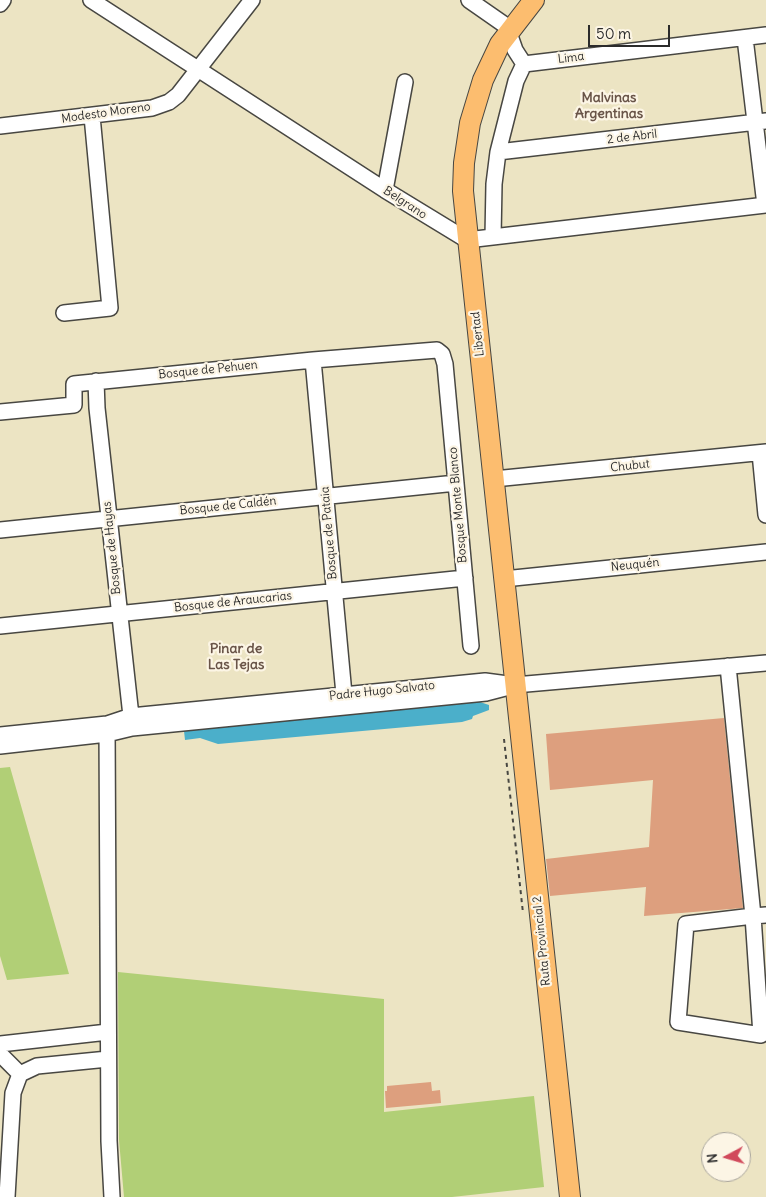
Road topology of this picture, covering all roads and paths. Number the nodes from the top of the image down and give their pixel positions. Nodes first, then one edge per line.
1 (3, 0) edge
2 (92, 0) edge
3 (252, 0) edge
4 (469, 0) edge
5 (534, 0) edge
6 (0, 4) edge
7 (510, 31) junction
8 (766, 35) edge
9 (745, 38) junction
10 (524, 64) junction
11 (198, 70) junction
12 (405, 82) dead end
13 (92, 116) junction
14 (760, 122) edge
15 (0, 126) edge
16 (498, 152) junction
17 (384, 190) junction
18 (765, 205) edge
19 (493, 237) junction
20 (467, 240) junction
21 (64, 313) dead end
22 (313, 360) junction
23 (445, 364) joint
24 (96, 381) junction
25 (74, 405) junction
26 (96, 408) junction
27 (0, 412) edge
28 (763, 453) edge
29 (494, 479) junction
30 (456, 483) junction
31 (325, 496) junction
32 (766, 515) edge
33 (109, 518) junction
34 (0, 530) edge
35 (766, 552) edge
36 (465, 578) junction
37 (504, 578) junction
38 (334, 591) junction
39 (120, 613) junction
40 (0, 626) edge
41 (471, 646) dead end
42 (766, 662) edge
43 (728, 666) junction
44 (515, 685) junction
45 (344, 701) junction
46 (130, 716) junction
47 (107, 729) junction
48 (0, 735) edge
49 (0, 746) edge
50 (759, 915) edge
51 (108, 1032) junction
52 (0, 1044) edge
53 (0, 1054) edge
54 (108, 1059) junction
55 (20, 1074) junction
56 (7, 1197) edge
57 (112, 1197) edge
58 (570, 1197) edge

1 - 6 street
2 - 11 street, Belgrano
3 - 11 street, Modesto Moreno
4 - 7 street
5 - 7 main road, Libertad
7 - 10 street
7 - 20 main road, Libertad
8 - 9 street, Lima
9 - 10 street, Lima
9 - 14 street
10 - 16 street
11 - 13 street, Modesto Moreno
11 - 17 street, Belgrano
12 - 17 street
13 - 15 street, Modesto Moreno
13 - 21 street
14 - 16 street, 2 de Abril
14 - 18 street
16 - 19 street
17 - 20 street, Belgrano
18 - 19 street
19 - 20 street
20 - 29 main road, Libertad
22 - 23 street, Bosque de Pehuen
22 - 24 street, Bosque de Pehuen
22 - 31 street, Bosque de Pataia
23 - 30 street, Bosque Monte Blanco
24 - 25 street, Bosque de Pehuen
24 - 26 street, Bosque de Hayas
25 - 26 street
25 - 27 street
26 - 33 street, Bosque de Hayas
28 - 29 street, Chubut
28 - 32 street
29 - 37 main road, Libertad
30 - 31 street, Bosque de Caldén
30 - 36 street, Bosque Monte Blanco
31 - 33 street, Bosque de Caldén
31 - 38 street, Bosque de Pataia
33 - 34 street, Bosque de Caldén
33 - 39 street, Bosque de Hayas
35 - 37 street, Neuquén
36 - 38 street, Bosque de Araucarias
36 - 41 street, Bosque Monte Blanco
37 - 44 main road, Libertad
38 - 39 street, Bosque de Araucarias
38 - 45 street, Bosque de Pataia
39 - 40 street, Bosque de Araucarias
39 - 46 street, Bosque de Hayas
42 - 43 street, Padre Hugo Salvato
43 - 44 street, Padre Hugo Salvato
43 - 50 street
44 - 45 street, Padre Hugo Salvato
44 - 45 street, Padre Hugo Salvato
44 - 58 main road, Ruta Provincial 2
45 - 46 street, Padre Hugo Salvato
45 - 47 street, Padre Hugo Salvato
46 - 47 street, Padre Hugo Salvato
47 - 48 street, Padre Hugo Salvato
47 - 49 street, Padre Hugo Salvato
47 - 51 street
50 - 50 street
51 - 52 street
51 - 54 street
53 - 55 street
54 - 55 street
54 - 57 street
55 - 56 street

